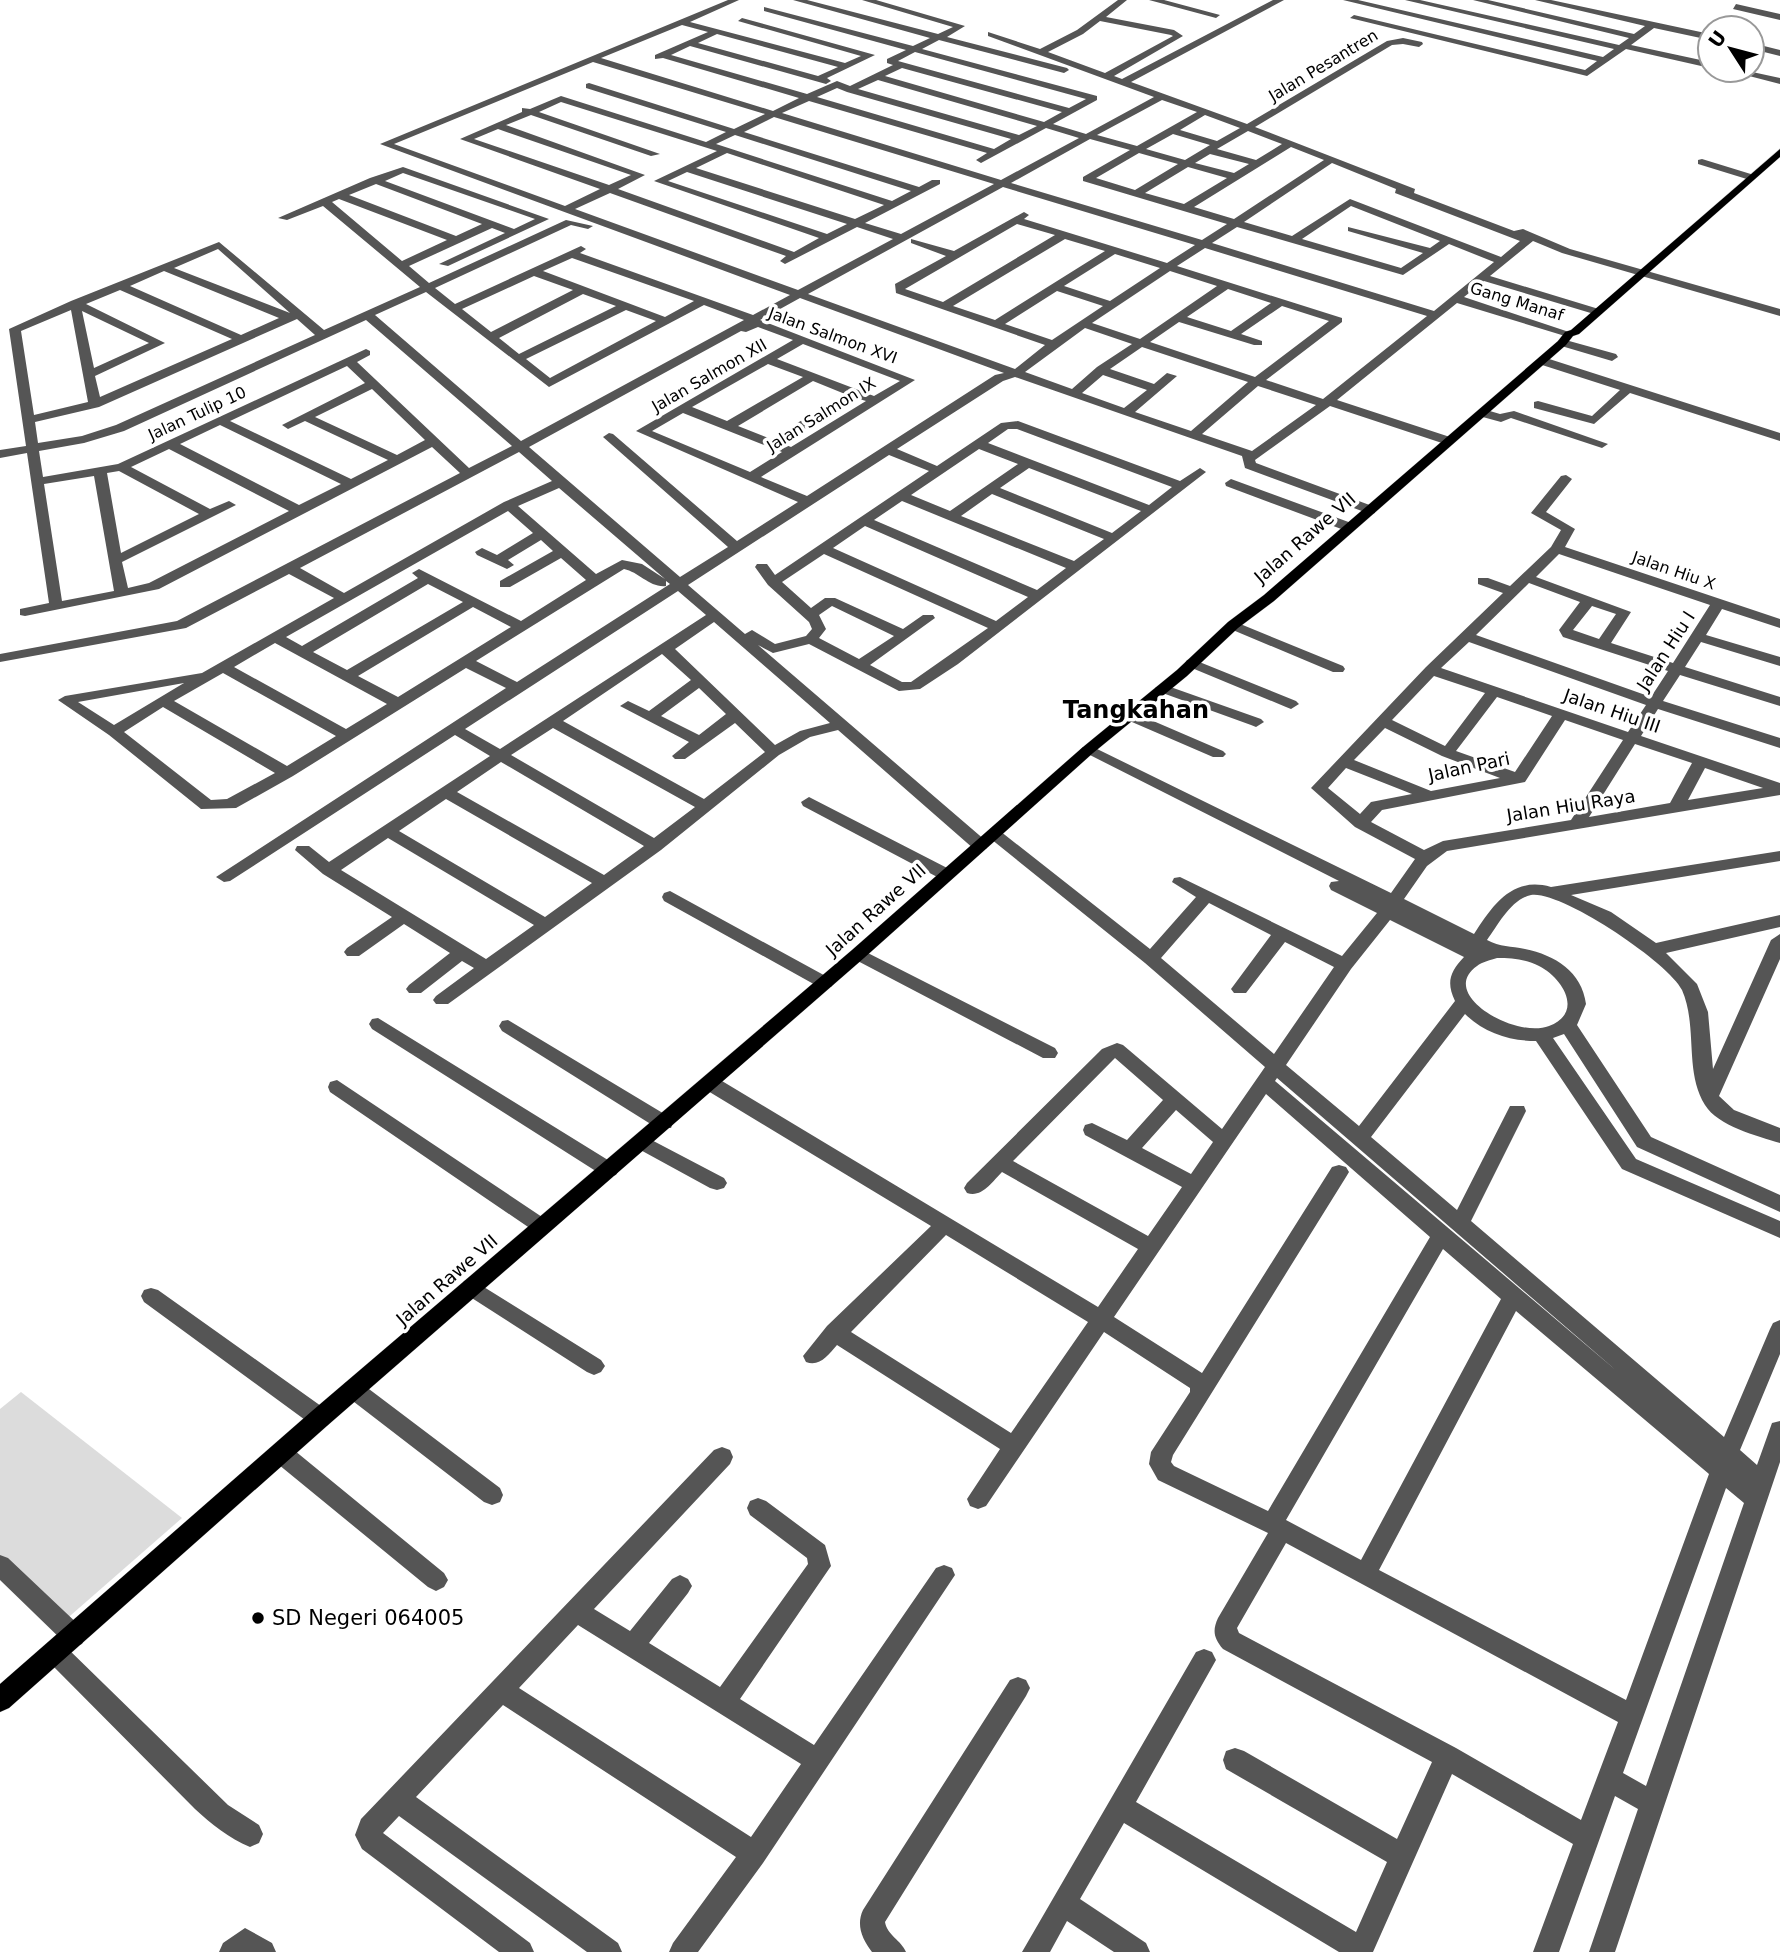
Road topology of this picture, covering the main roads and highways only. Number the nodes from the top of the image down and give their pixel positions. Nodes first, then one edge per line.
1 (1780, 152) edge
2 (0, 1700) edge

1 - 2 main road, Jalan Rawe VII

